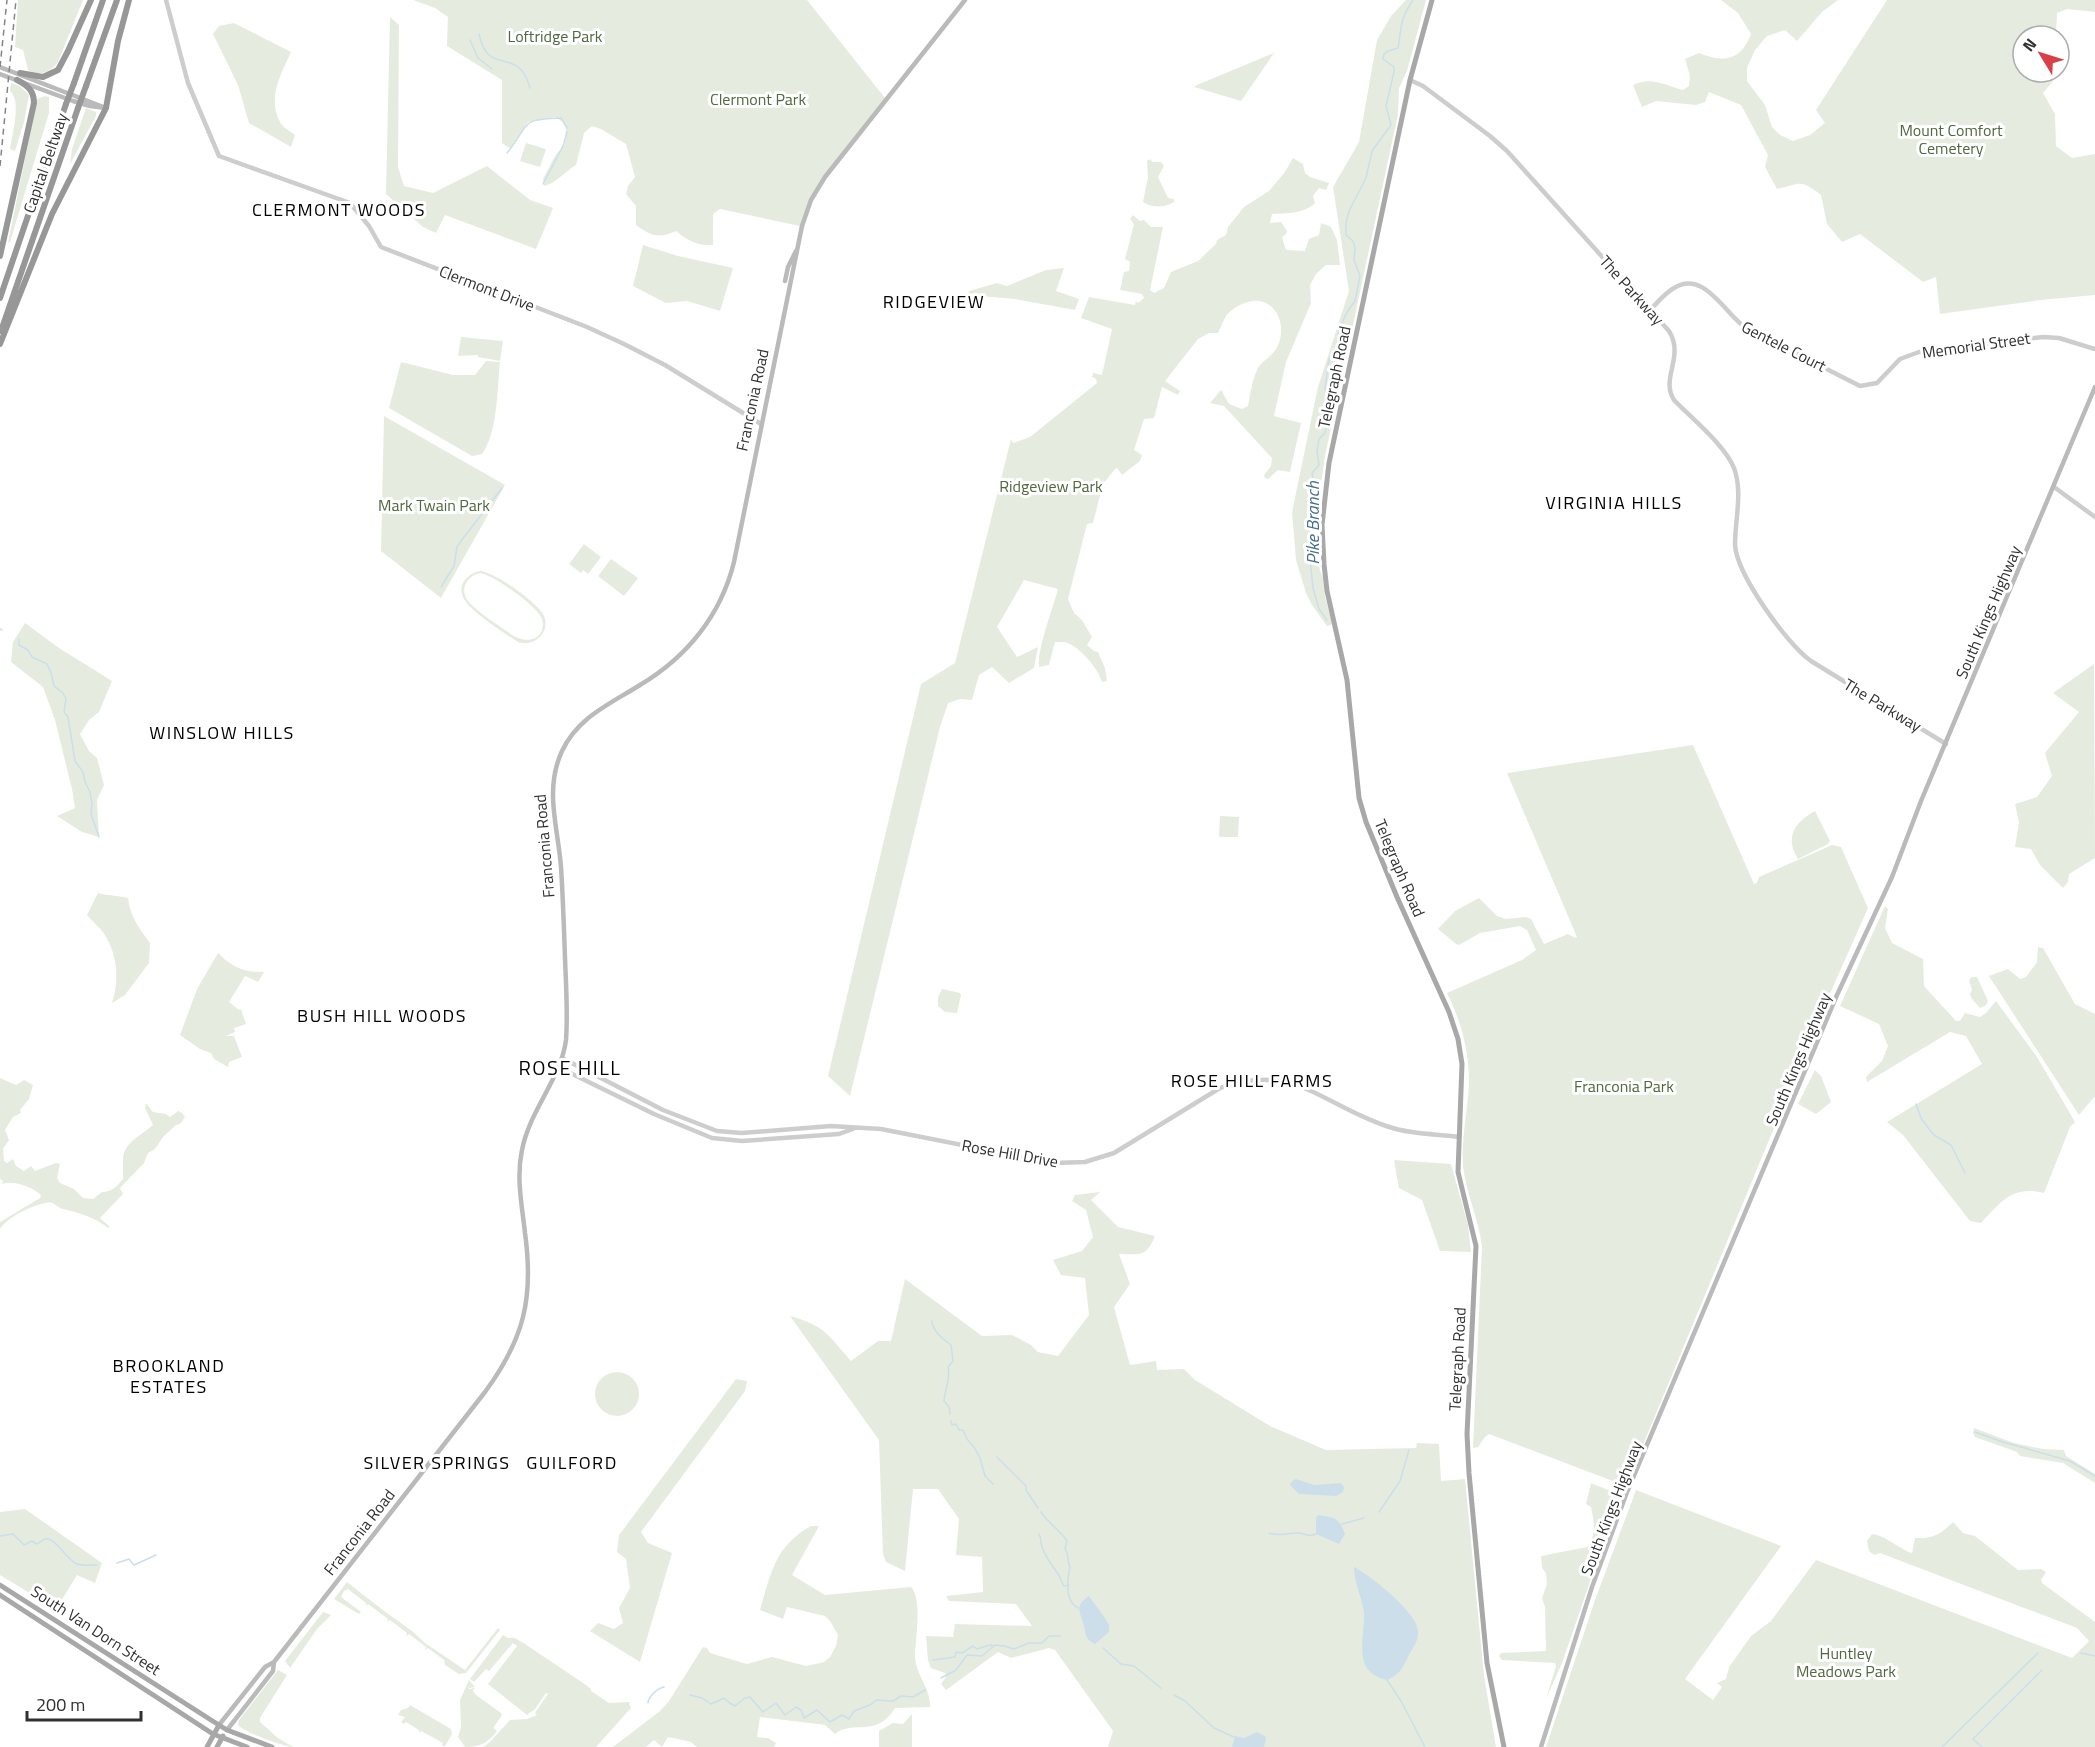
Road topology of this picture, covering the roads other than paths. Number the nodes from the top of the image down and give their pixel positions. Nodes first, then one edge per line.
1 (92, 0) edge
2 (103, 0) edge
3 (117, 0) edge
4 (129, 0) edge
5 (166, 0) edge
6 (965, 0) edge
7 (1432, 0) edge
8 (0, 67) edge
9 (0, 74) edge
10 (18, 77) junction
11 (1410, 80) junction
12 (106, 108) junction
13 (798, 248) junction
14 (0, 256) edge
15 (785, 281) dead end
16 (0, 298) edge
17 (1650, 310) junction
18 (0, 335) edge
19 (0, 344) edge
20 (2095, 349) edge
21 (1867, 386) joint
22 (2095, 387) edge
23 (761, 424) junction
24 (2054, 487) junction
25 (2095, 517) edge
26 (1946, 744) junction
27 (562, 1058) junction
28 (558, 1067) junction
29 (855, 1128) junction
30 (1459, 1137) junction
31 (0, 1585) edge
32 (0, 1595) edge
33 (274, 1662) junction
34 (219, 1725) junction
35 (227, 1730) junction
36 (213, 1734) junction
37 (222, 1738) junction
38 (207, 1747) edge
39 (217, 1747) edge
40 (248, 1747) edge
41 (272, 1747) edge
42 (1504, 1747) edge
43 (1541, 1747) edge

1 - 10 highway
2 - 16 highway, Capital Beltway, bridge
3 - 18 highway, Capital Beltway, bridge
4 - 12 highway
5 - 23 street, Clermont Drive
6 - 13 main road, Franconia Road
7 - 11 main road, Telegraph Road
8 - 10 main road
9 - 10 main road
10 - 12 main road
10 - 14 highway
11 - 17 street, The Parkway
11 - 30 main road, Telegraph Road
12 - 19 highway
13 - 15 main road
13 - 23 main road, Franconia Road
17 - 21 street, Gentele Court
17 - 26 street, The Parkway
20 - 21 street, Memorial Street
22 - 24 main road, South Kings Highway
23 - 27 main road, Franconia Road
24 - 25 street
24 - 26 main road, South Kings Highway
26 - 43 main road, South Kings Highway
27 - 28 main road, Franconia Road
27 - 29 street, Rose Hill Drive
28 - 29 street, Rose Hill Drive
28 - 33 main road, Franconia Road
29 - 30 street, Rose Hill Drive
30 - 42 main road, Telegraph Road
31 - 34 main road, South Van Dorn Street
32 - 36 main road, South Van Dorn Street
33 - 34 main road, Franconia Road
33 - 35 main road, Franconia Road
34 - 35 main road, South Van Dorn Street
34 - 36 main road, Franconia Road
35 - 37 main road, Franconia Road
35 - 41 main road, South Van Dorn Street
36 - 37 main road, South Van Dorn Street
36 - 38 main road, Franconia Road
37 - 39 main road, Franconia Road
37 - 40 main road, South Van Dorn Street

